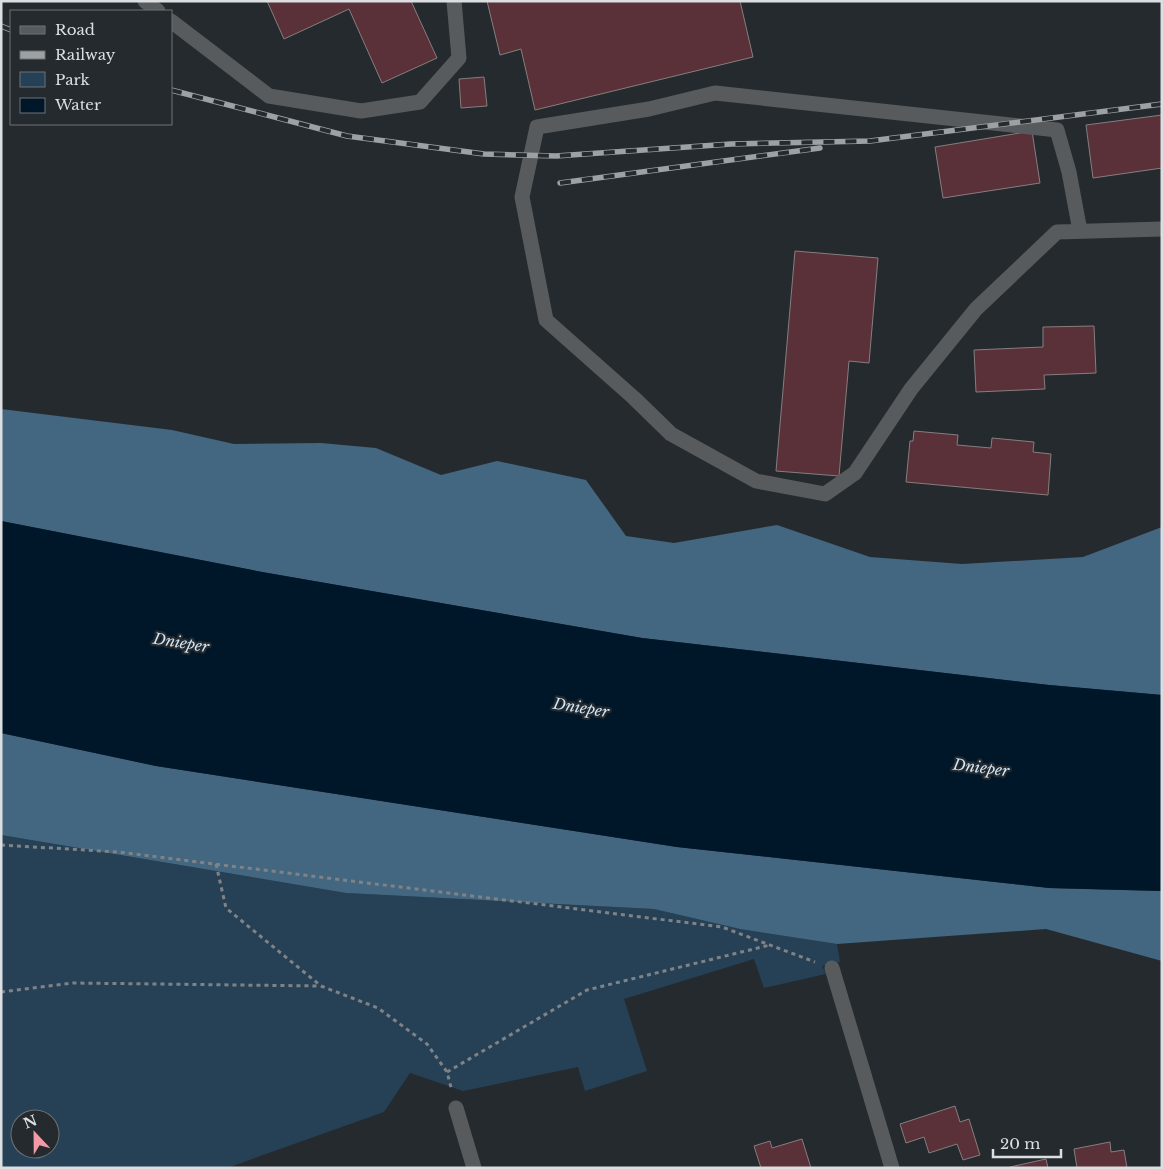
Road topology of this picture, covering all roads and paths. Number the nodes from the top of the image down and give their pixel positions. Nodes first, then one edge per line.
1 (145, 1) edge
2 (454, 1) edge
3 (157, 10) edge
4 (172, 22) edge
5 (1162, 229) edge
6 (1080, 231) junction
7 (1, 845) edge
8 (216, 864) junction
9 (770, 945) junction
10 (832, 968) joint
11 (321, 986) junction
12 (1, 992) edge
13 (447, 1072) junction
14 (456, 1108) joint
15 (474, 1168) edge
16 (892, 1168) edge

1 - 3 street
2 - 4 street
5 - 6 street
6 - 6 street
7 - 8 path
8 - 9 path
8 - 11 path
9 - 10 path
9 - 13 path
10 - 16 street
11 - 12 path
11 - 13 path
13 - 14 path
14 - 15 street

